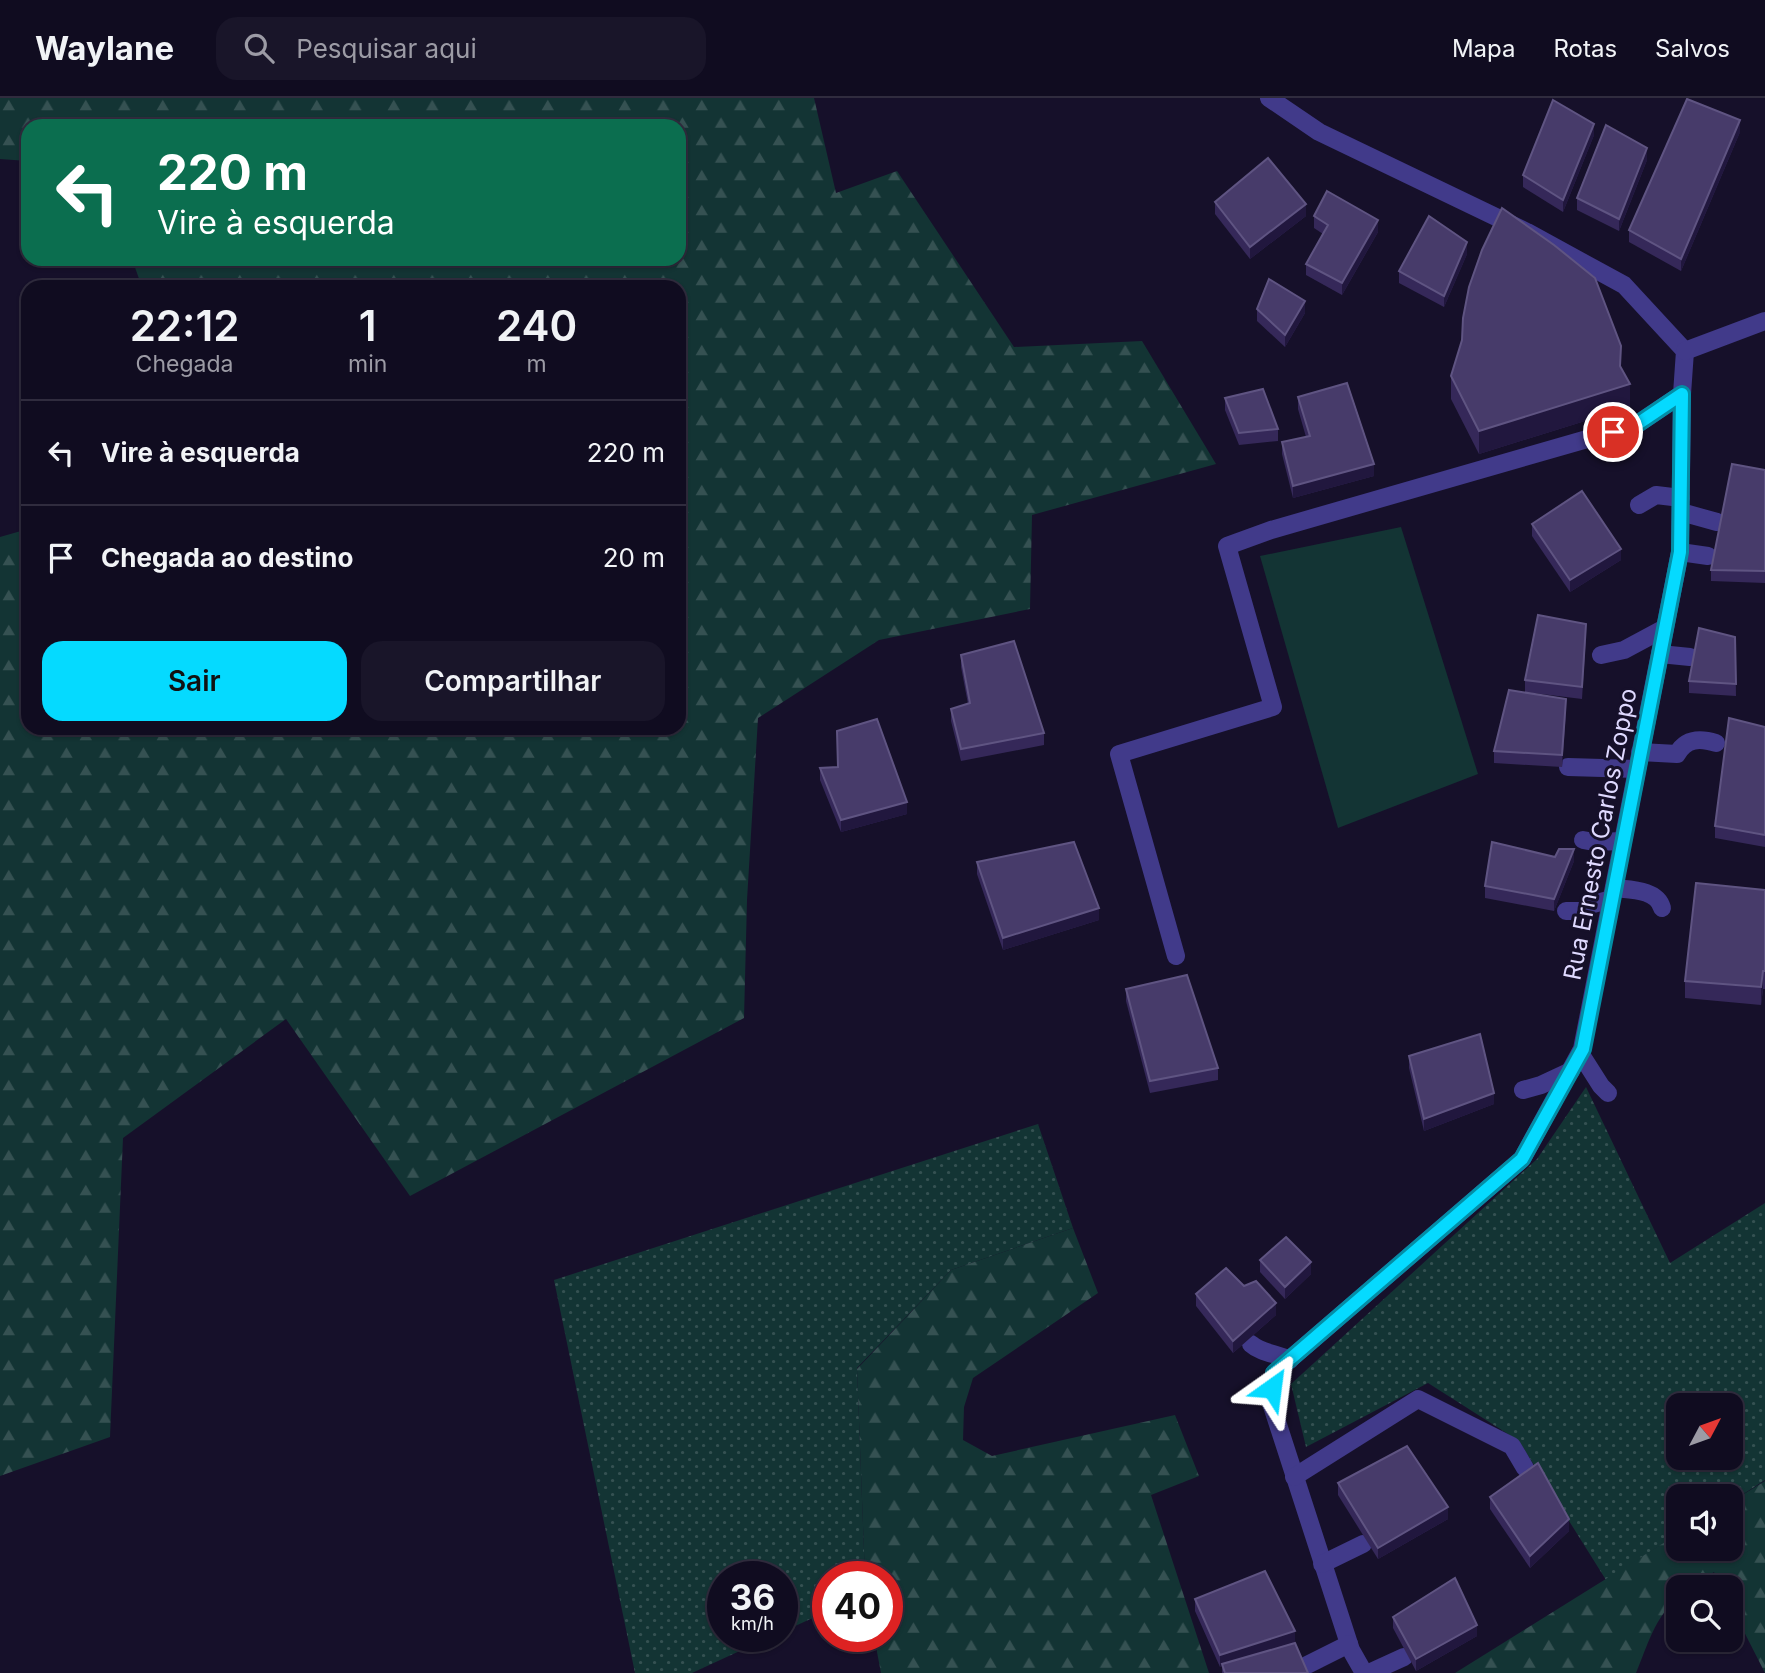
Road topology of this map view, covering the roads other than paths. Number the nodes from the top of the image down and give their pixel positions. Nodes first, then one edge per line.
1 (1269, 98) edge
2 (1765, 321) edge
3 (1685, 351) junction
4 (1682, 394) junction
5 (1639, 505) dead end
6 (1681, 505) junction
7 (1717, 522) edge
8 (1680, 552) junction
9 (1708, 556) dead end
10 (1665, 628) junction
11 (1660, 654) junction
12 (1601, 655) dead end
13 (1690, 657) edge
14 (1716, 743) dead end
15 (1639, 760) junction
16 (1568, 767) dead end
17 (1583, 840) dead end
18 (1623, 841) junction
19 (1613, 893) junction
20 (1662, 908) dead end
21 (1566, 911) dead end
22 (1175, 956) dead end
23 (1580, 1053) junction
24 (1571, 1071) junction
25 (1523, 1090) dead end
26 (1608, 1093) dead end
27 (1251, 1344) edge
28 (1290, 1360) junction
29 (1525, 1468) edge
30 (1293, 1477) junction
31 (1363, 1544) edge
32 (1322, 1564) junction
33 (1349, 1644) junction
34 (1404, 1657) edge
35 (1307, 1665) edge
36 (1366, 1673) edge

1 - 3 street
2 - 3 street
3 - 4 street, Rua Ernesto Carlos Zoppo
4 - 6 street, Rua Ernesto Carlos Zoppo
4 - 22 street
5 - 6 street
6 - 7 street
6 - 8 street, Rua Ernesto Carlos Zoppo
8 - 9 street
8 - 10 street, Rua Ernesto Carlos Zoppo
10 - 11 street, Rua Ernesto Carlos Zoppo
10 - 12 street
11 - 13 street
11 - 15 street, Rua Ernesto Carlos Zoppo
14 - 15 street
15 - 16 street
15 - 18 street, Rua Ernesto Carlos Zoppo
17 - 18 street
18 - 19 street, Rua Ernesto Carlos Zoppo
19 - 20 street
19 - 21 street
19 - 23 street, Rua Ernesto Carlos Zoppo
23 - 24 street, Rua Ernesto Carlos Zoppo
23 - 26 street
24 - 25 street
24 - 28 street, Rua Ernesto Carlos Zoppo
27 - 28 street
28 - 30 street, Rua Ernesto Carlos Zoppo
29 - 30 street
30 - 32 street, Rua Ernesto Carlos Zoppo
31 - 32 street
32 - 33 street, Rua Ernesto Carlos Zoppo
33 - 35 street
33 - 36 street, Rua Ernesto Carlos Zoppo
34 - 36 street

